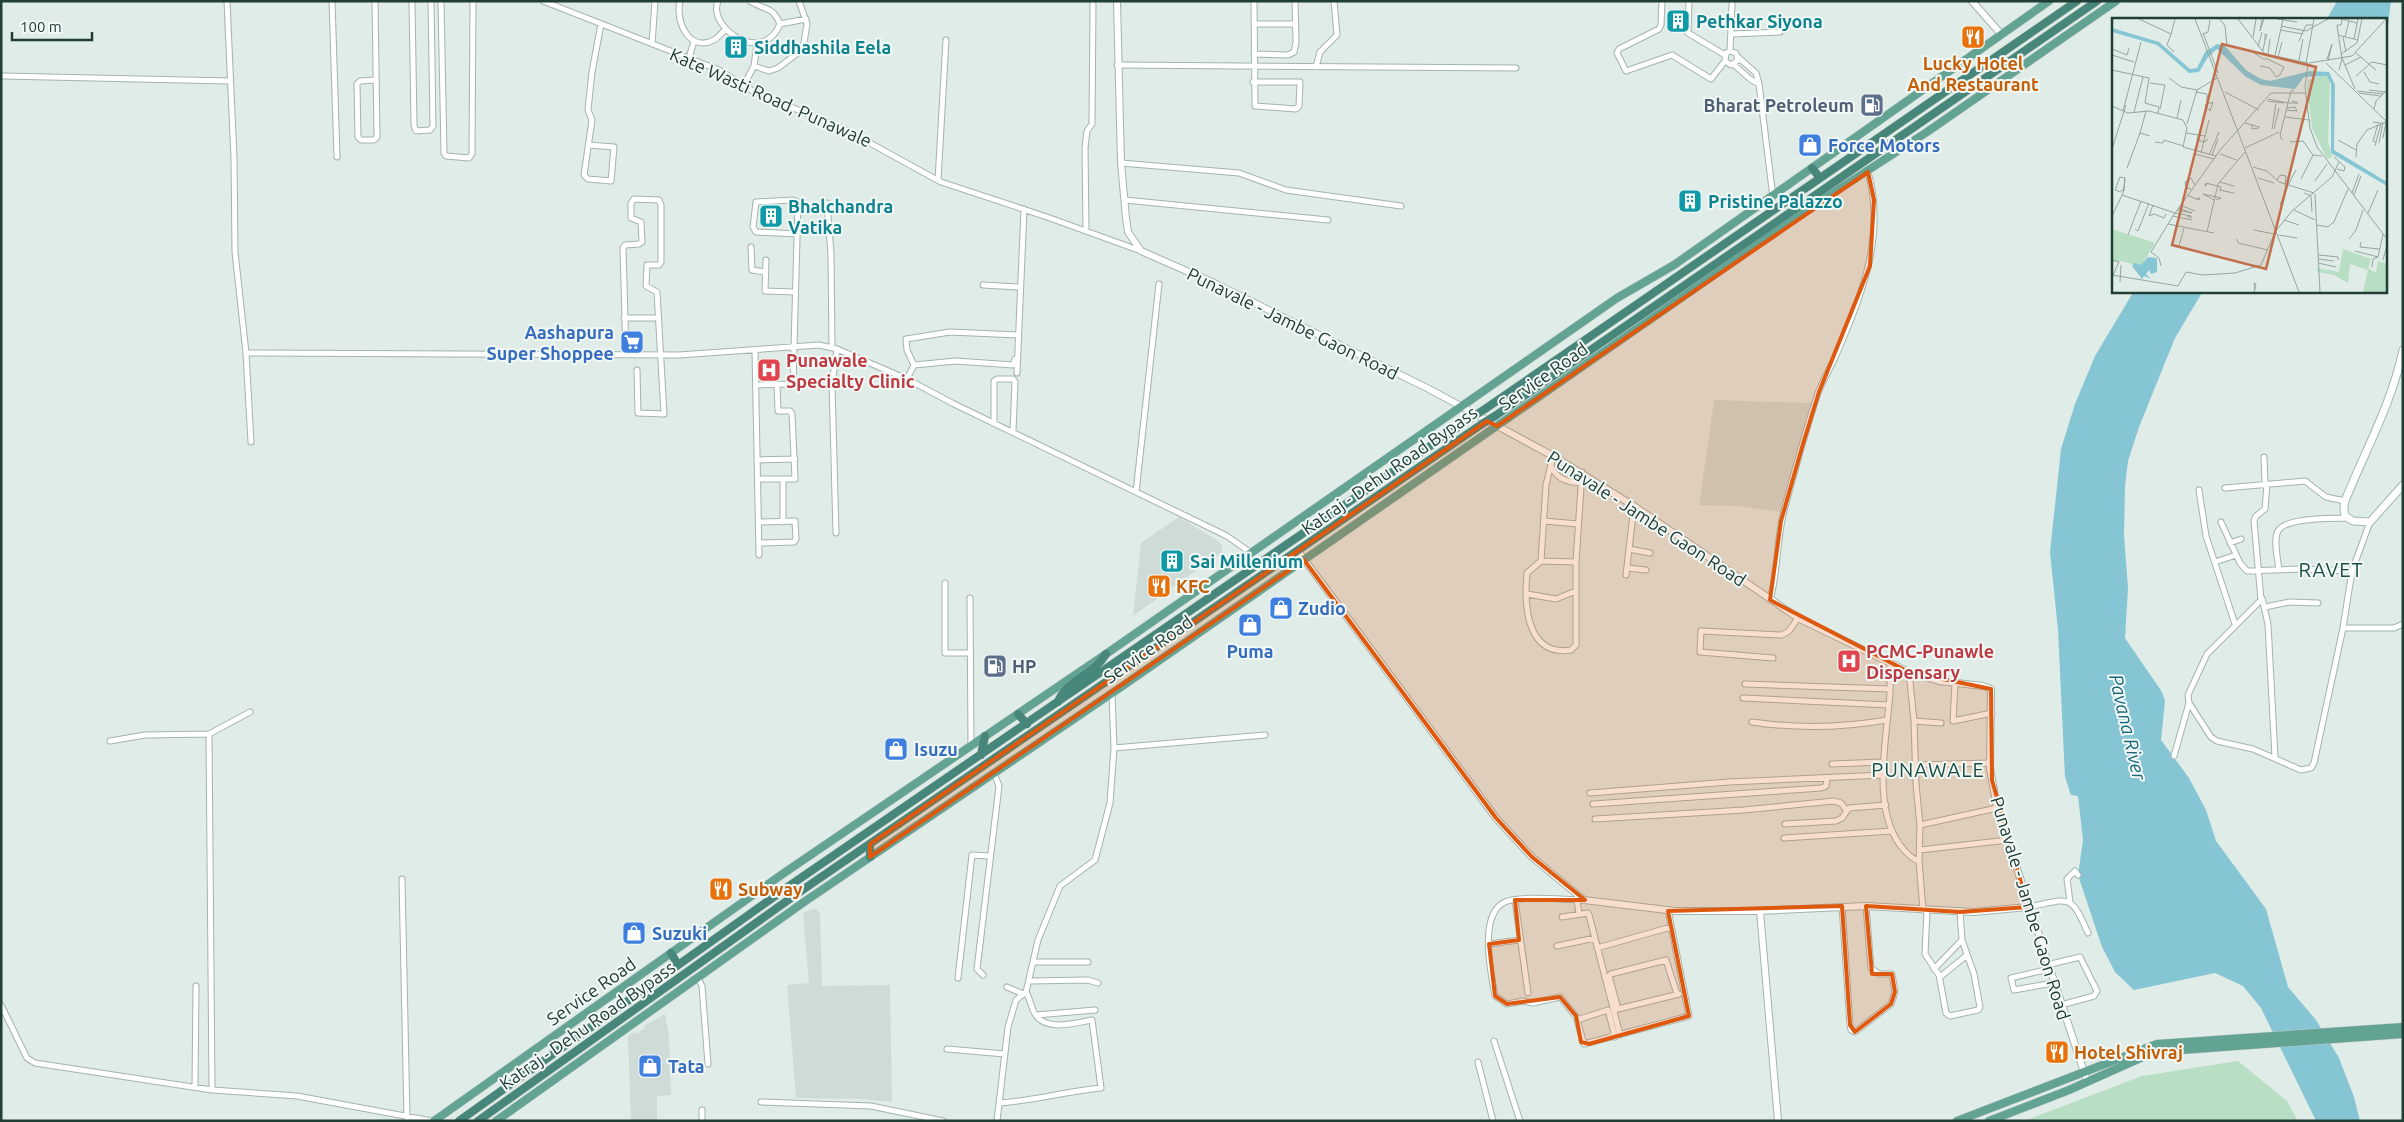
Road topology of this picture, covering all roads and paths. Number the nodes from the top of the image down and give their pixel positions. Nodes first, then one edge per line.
1 (227, 1) edge
2 (332, 1) edge
3 (375, 1) edge
4 (412, 1) edge
5 (431, 1) edge
6 (441, 1) edge
7 (473, 1) edge
8 (543, 1) edge
9 (655, 1) edge
10 (680, 1) edge
11 (718, 1) edge
12 (800, 1) edge
13 (1116, 1) edge
14 (1254, 1) edge
15 (1295, 1) edge
16 (1334, 1) edge
17 (1662, 1) edge
18 (1689, 1) edge
19 (1972, 1) edge
20 (2049, 1) edge
21 (2077, 1) edge
22 (2097, 1) edge
23 (2116, 1) edge
24 (752, 2) edge
25 (1093, 4) dead end
26 (1732, 4) dead end
27 (806, 19) junction
28 (601, 24) junction
29 (780, 24) junction
30 (1254, 24) junction
31 (1295, 24) junction
32 (726, 29) junction
33 (1780, 32) dead end
34 (1732, 34) junction
35 (2001, 34) junction
36 (946, 40) dead end
37 (694, 41) junction
38 (652, 44) junction
39 (757, 44) junction
40 (1730, 51) junction
41 (1254, 54) junction
42 (1725, 55) junction
43 (689, 58) junction
44 (1738, 58) junction
45 (1725, 61) junction
46 (1734, 64) junction
47 (1117, 65) junction
48 (754, 66) junction
49 (1254, 67) junction
50 (1316, 67) junction
51 (1516, 68) dead end
52 (3, 76) dead end
53 (375, 80) junction
54 (229, 81) junction
55 (1253, 82) junction
56 (1759, 84) junction
57 (744, 85) junction
58 (589, 145) junction
59 (338, 156) dead end
60 (1121, 162) junction
61 (1812, 168) junction
62 (1868, 172) junction
63 (1820, 178) junction
64 (938, 180) junction
65 (1773, 197) junction
66 (1125, 200) junction
67 (827, 203) dead end
68 (1401, 206) dead end
69 (1024, 209) junction
70 (1328, 220) dead end
71 (1086, 231) junction
72 (797, 234) junction
73 (751, 247) dead end
74 (1141, 251) junction
75 (766, 260) dead end
76 (765, 272) junction
77 (1159, 284) dead end
78 (984, 285) dead end
79 (1019, 287) junction
80 (795, 292) junction
81 (624, 318) junction
82 (658, 318) junction
83 (1016, 335) junction
84 (794, 348) junction
85 (834, 348) junction
86 (2403, 350) edge
87 (755, 351) junction
88 (246, 353) junction
89 (626, 354) junction
90 (660, 354) junction
91 (914, 365) junction
92 (637, 370) dead end
93 (1016, 373) dead end
94 (908, 379) junction
95 (756, 385) junction
96 (777, 385) junction
97 (1460, 407) junction
98 (994, 422) junction
99 (1497, 426) junction
100 (1012, 431) junction
101 (251, 442) dead end
102 (1554, 456) junction
103 (2264, 457) dead end
104 (794, 459) junction
105 (757, 460) junction
106 (1551, 466) junction
107 (1582, 472) junction
108 (758, 479) junction
109 (783, 479) junction
110 (1581, 482) junction
111 (2266, 484) junction
112 (2403, 485) edge
113 (2225, 488) dead end
114 (2199, 490) dead end
115 (1136, 492) junction
116 (2345, 501) junction
117 (1634, 506) junction
118 (2347, 518) junction
119 (1544, 521) junction
120 (759, 522) junction
121 (783, 522) junction
122 (2221, 522) dead end
123 (2370, 522) junction
124 (1578, 524) junction
125 (836, 533) dead end
126 (2241, 539) dead end
127 (759, 543) junction
128 (2230, 543) junction
129 (1629, 549) junction
130 (1298, 551) junction
131 (1251, 553) junction
132 (1650, 553) dead end
133 (759, 555) dead end
134 (2236, 556) junction
135 (1304, 560) junction
136 (1541, 561) junction
137 (1576, 562) junction
138 (2215, 562) junction
139 (1627, 568) junction
140 (1646, 570) dead end
141 (2280, 570) junction
142 (2352, 571) junction
143 (2259, 572) junction
144 (1626, 575) dead end
145 (945, 583) dead end
146 (1576, 591) junction
147 (1527, 594) junction
148 (2261, 597) junction
149 (970, 598) dead end
150 (1770, 600) junction
151 (2318, 603) dead end
152 (2265, 607) junction
153 (1798, 618) junction
154 (2235, 624) junction
155 (2403, 624) edge
156 (2343, 628) junction
157 (970, 653) junction
158 (1106, 654) junction
159 (1773, 658) dead end
160 (1890, 662) junction
161 (1910, 672) junction
162 (1745, 684) dead end
163 (1956, 684) junction
164 (1890, 689) junction
165 (1112, 693) junction
166 (1743, 698) dead end
167 (1058, 702) junction
168 (2189, 703) junction
169 (1889, 705) junction
170 (250, 712) dead end
171 (1992, 713) junction
172 (1018, 714) junction
173 (1887, 720) junction
174 (1914, 721) junction
175 (1752, 722) dead end
176 (1940, 723) dead end
177 (1027, 724) junction
178 (209, 734) junction
179 (1265, 735) dead end
180 (984, 736) junction
181 (110, 741) dead end
182 (970, 746) junction
183 (1114, 748) junction
184 (981, 754) junction
185 (2174, 756) dead end
186 (2275, 757) junction
187 (1883, 762) junction
188 (1990, 763) junction
189 (1832, 764) dead end
190 (1915, 765) junction
191 (994, 773) junction
192 (1883, 776) junction
193 (1826, 778) junction
194 (1590, 793) dead end
195 (1593, 804) dead end
196 (1886, 805) junction
197 (1997, 808) junction
198 (1846, 810) junction
199 (1595, 819) dead end
200 (1785, 824) dead end
201 (1920, 825) junction
202 (1892, 831) junction
203 (1784, 838) dead end
204 (2008, 840) junction
205 (870, 844) junction
206 (1920, 850) junction
207 (990, 856) junction
208 (870, 857) junction
209 (1919, 861) junction
210 (2078, 875) dead end
211 (402, 879) dead end
212 (1515, 900) junction
213 (1577, 900) junction
214 (1584, 900) junction
215 (2070, 902) junction
216 (1842, 906) junction
217 (1866, 906) junction
218 (2028, 907) junction
219 (1668, 910) junction
220 (1925, 910) junction
221 (1760, 911) junction
222 (1960, 912) junction
223 (1579, 914) junction
224 (1562, 917) dead end
225 (1671, 927) junction
226 (2088, 933) dead end
227 (1595, 938) junction
228 (1519, 940) junction
229 (1962, 940) junction
230 (1489, 944) junction
231 (1557, 946) dead end
232 (1597, 948) junction
233 (672, 953) junction
234 (1967, 955) junction
235 (1033, 962) junction
236 (1088, 962) dead end
237 (678, 965) junction
238 (2048, 967) junction
239 (1934, 969) junction
240 (983, 976) dead end
241 (1940, 977) junction
242 (698, 978) junction
243 (958, 978) dead end
244 (1029, 981) junction
245 (1098, 983) dead end
246 (2053, 983) junction
247 (196, 986) dead end
248 (1007, 987) dead end
249 (1685, 992) junction
250 (1024, 993) junction
251 (1528, 993) dead end
252 (1677, 994) junction
253 (1, 1005) edge
254 (2061, 1005) junction
255 (1095, 1010) dead end
256 (1616, 1010) junction
257 (1036, 1015) junction
258 (1578, 1019) junction
259 (2403, 1027) edge
260 (2362, 1034) junction
261 (2403, 1034) edge
262 (1617, 1036) junction
263 (1494, 1041) dead end
264 (947, 1049) dead end
265 (2141, 1053) junction
266 (1005, 1054) junction
267 (1478, 1062) dead end
268 (708, 1064) dead end
269 (2083, 1071) junction
270 (2087, 1081) junction
271 (195, 1087) junction
272 (212, 1090) junction
273 (761, 1102) dead end
274 (999, 1103) junction
275 (702, 1110) dead end
276 (407, 1118) junction
277 (433, 1121) edge
278 (458, 1121) edge
279 (478, 1121) edge
280 (496, 1121) edge
281 (702, 1121) edge
282 (943, 1121) edge
283 (997, 1121) edge
284 (1493, 1121) edge
285 (1520, 1121) edge
286 (1778, 1121) edge
287 (1957, 1121) edge
288 (1989, 1121) edge

1 - 54 street
2 - 59 street
3 - 53 street
4 - 5 street
6 - 7 street
8 - 28 street, Kate Wasti Road, Punawale
9 - 38 street
10 - 37 street
11 - 32 street
12 - 27 street
13 - 47 street
14 - 30 street
15 - 31 street
16 - 50 street
17 - 45 street
18 - 42 street
19 - 35 street
20 - 35 main road, Service Road
21 - 63 highway, Katraj - Dehu Road Bypass
22 - 130 highway, Katraj - Dehu Road Bypass, bridge
23 - 62 main road, Service Road
24 - 29 street
25 - 71 street
26 - 34 street
27 - 29 street
27 - 48 street
28 - 38 street, Kate Wasti Road, Punawale
28 - 58 street
29 - 39 street
30 - 31 street
30 - 41 street
31 - 41 street
32 - 37 street
32 - 39 street
33 - 34 street
34 - 40 street
35 - 61 main road, Service Road
36 - 64 street
37 - 43 street
38 - 43 street, Kate Wasti Road, Punawale
39 - 48 street
40 - 42 street
40 - 44 street
41 - 49 street
42 - 45 street
43 - 57 street, Kate Wasti Road, Punawale
44 - 46 street
44 - 56 street
45 - 46 street
46 - 56 street
47 - 49 street
47 - 60 street
48 - 57 street
49 - 50 street
49 - 55 street
50 - 51 street
52 - 54 street
53 - 53 street
54 - 88 street
55 - 55 street
56 - 65 street
57 - 64 street, Kate Wasti Road, Punawale
58 - 58 street
60 - 66 street
60 - 68 street
61 - 63 highway
61 - 65 main road, Service Road
62 - 99 main road, Service Road
62 - 150 street
63 - 167 highway, Katraj - Dehu Road Bypass, bridge
64 - 69 street, Kate Wasti Road, Punawale
65 - 97 main road, Service Road
66 - 70 street
66 - 74 street
67 - 85 street
69 - 71 street, Kate Wasti Road, Punawale
69 - 79 street
71 - 74 street, Kate Wasti Road, Punawale
72 - 72 street
72 - 80 street
73 - 76 street
74 - 97 street, Punavale - Jambe Gaon Road
75 - 76 street
76 - 80 street
77 - 115 street
78 - 79 street
79 - 83 street
80 - 84 street
81 - 82 street
81 - 82 street
81 - 89 street
82 - 90 street
83 - 91 street
83 - 91 street
83 - 93 street
84 - 85 street
84 - 87 street
84 - 96 street
85 - 94 street
85 - 125 street
86 - 116 main road
87 - 90 street
87 - 95 street
88 - 89 street
88 - 101 street
89 - 90 street
90 - 92 street
91 - 94 street
94 - 98 street
95 - 96 street
95 - 105 street
96 - 104 street
97 - 99 street, Punavale - Jambe Gaon Road
97 - 131 main road, Service Road
98 - 100 street
98 - 100 street
99 - 102 street, Punavale - Jambe Gaon Road
99 - 135 main road, Service Road
100 - 115 street
102 - 106 street
102 - 107 street, Punavale - Jambe Gaon Road
103 - 111 street
104 - 105 street
104 - 109 street
105 - 108 street
106 - 110 street
106 - 119 street
107 - 110 street
107 - 117 street, Punavale - Jambe Gaon Road
108 - 109 street
108 - 120 street
109 - 121 street
110 - 124 street
111 - 113 street
111 - 116 street
111 - 143 street
112 - 123 main road
114 - 138 street
115 - 131 street
116 - 118 main road
117 - 129 street
117 - 150 street, Punavale - Jambe Gaon Road
118 - 123 main road
118 - 141 street
119 - 124 street
119 - 136 street
120 - 121 street
120 - 127 street
121 - 127 street
122 - 128 street
123 - 142 street
124 - 137 street
126 - 128 street
127 - 133 street
128 - 134 street
129 - 132 street
129 - 139 street
130 - 135 street
130 - 205 highway, Katraj - Dehu Road Bypass
131 - 158 main road, Service Road
134 - 138 street
134 - 143 street
135 - 165 main road, Service Road
135 - 214 street
136 - 137 street
136 - 147 street
137 - 146 street
138 - 154 street
139 - 140 street
139 - 144 street
141 - 142 street
141 - 143 street
142 - 156 street
143 - 148 street
145 - 157 street
146 - 147 street
146 - 147 street
148 - 152 street
148 - 154 street
149 - 157 street
150 - 153 street, Punavale - Jambe Gaon Road
151 - 152 street
152 - 186 street
153 - 159 street
153 - 160 street, Punavale - Jambe Gaon Road
154 - 168 street
155 - 156 street
156 - 186 street
157 - 182 street
158 - 167 highway
158 - 172 main road, Service Road
160 - 161 street, Punavale - Jambe Gaon Road
160 - 164 street
161 - 163 street, Punavale - Jambe Gaon Road
161 - 174 street
162 - 164 street
163 - 171 street, Punavale - Jambe Gaon Road
163 - 171 street
164 - 169 street
165 - 183 street
165 - 191 main road, Service Road
166 - 169 street
167 - 177 highway, Katraj - Dehu Road Bypass
168 - 185 street
168 - 186 street
169 - 173 street
170 - 178 street
171 - 188 street, Punavale - Jambe Gaon Road
172 - 177 highway
172 - 180 main road, Service Road
173 - 175 street
173 - 187 street
174 - 176 street
174 - 190 street
177 - 184 highway, Katraj - Dehu Road Bypass
178 - 181 street
178 - 272 street
179 - 183 street
180 - 182 main road, Service Road
180 - 184 highway
182 - 233 main road, Service Road
183 - 235 street
184 - 237 highway, Katraj - Dehu Road Bypass
187 - 189 street
187 - 192 street
188 - 190 street
188 - 197 street, Punavale - Jambe Gaon Road
190 - 201 street
191 - 207 street
191 - 208 main road, Service Road
192 - 193 street
192 - 196 street
193 - 194 street
193 - 195 street
196 - 198 street
196 - 202 street
197 - 201 street
197 - 204 street, Punavale - Jambe Gaon Road
198 - 199 street
198 - 200 street
201 - 206 street
202 - 203 street
202 - 209 street
204 - 206 street
204 - 218 street, Punavale - Jambe Gaon Road
205 - 208 highway
205 - 279 highway, Katraj - Dehu Road Bypass
206 - 209 street
207 - 240 street
207 - 243 street
208 - 242 main road, Service Road
209 - 220 street
210 - 215 street
211 - 276 street
212 - 213 street
212 - 228 street
212 - 230 street
213 - 214 street
213 - 223 street
214 - 219 street
215 - 218 street
215 - 226 street
216 - 217 street
216 - 217 street
216 - 221 street
217 - 220 street
218 - 222 street
218 - 238 street, Punavale - Jambe Gaon Road
219 - 221 street
219 - 225 street
220 - 222 street
220 - 239 street
221 - 286 street
222 - 229 street
223 - 224 street
223 - 227 street
225 - 232 street
225 - 249 street
227 - 231 street
227 - 232 street
228 - 230 street
228 - 251 street
229 - 234 street
229 - 239 street
230 - 258 street
232 - 256 street
233 - 237 highway
233 - 277 main road, Service Road
234 - 241 street
234 - 241 street
235 - 236 street
235 - 244 street
237 - 278 highway, Katraj - Dehu Road Bypass
238 - 246 street, Punavale - Jambe Gaon Road
238 - 246 street
238 - 254 street
239 - 241 street
242 - 268 street
242 - 280 main road, Service Road
244 - 245 street
244 - 250 street
246 - 254 street, Punavale - Jambe Gaon Road
247 - 271 street
248 - 250 street
249 - 252 street
249 - 262 street
250 - 257 street
250 - 266 street
252 - 256 street
252 - 256 street
253 - 271 street
254 - 269 street, Punavale - Jambe Gaon Road
255 - 257 street
256 - 262 street
257 - 274 street
258 - 262 street
258 - 262 street
259 - 260 main road
260 - 261 main road
260 - 265 main road
263 - 285 street
264 - 266 street
265 - 269 main road
265 - 270 main road
266 - 274 street
267 - 284 street
269 - 270 street, Punavale - Jambe Gaon Road
269 - 287 main road
270 - 288 main road
271 - 272 street
272 - 276 street
273 - 282 street
274 - 283 street
275 - 281 street
276 - 277 street

